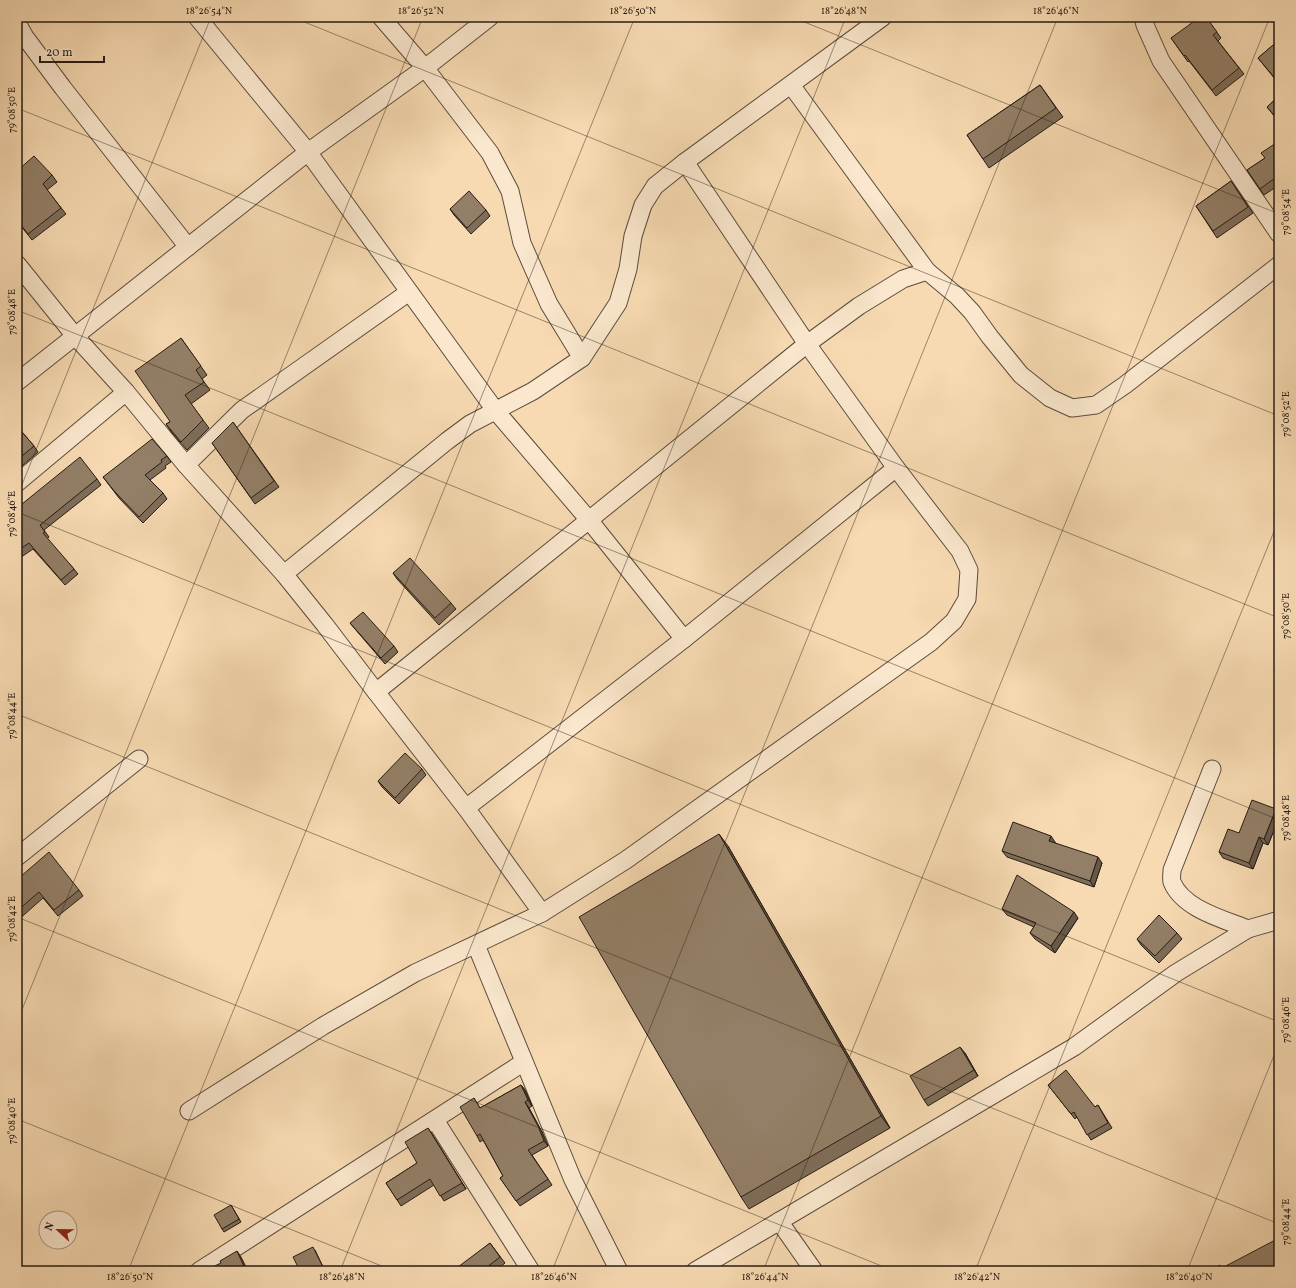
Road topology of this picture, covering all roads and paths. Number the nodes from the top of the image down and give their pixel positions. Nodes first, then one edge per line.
1 (197, 17) edge
2 (381, 17) edge
3 (490, 17) edge
4 (883, 17) edge
5 (1144, 17) edge
6 (17, 23) edge
7 (425, 68) junction
8 (791, 85) junction
9 (308, 152) junction
10 (685, 162) junction
11 (1279, 234) edge
12 (188, 247) junction
13 (17, 264) edge
14 (1279, 265) edge
15 (927, 271) junction
16 (409, 292) junction
17 (75, 336) junction
18 (807, 344) junction
19 (582, 358) junction
20 (17, 382) edge
21 (126, 392) junction
22 (496, 410) junction
23 (186, 465) junction
24 (896, 468) junction
25 (17, 483) edge
26 (589, 520) junction
27 (284, 574) junction
28 (684, 639) junction
29 (376, 692) junction
30 (139, 758) dead end
31 (1212, 769) dead end
32 (466, 808) junction
33 (17, 857) edge
34 (542, 913) junction
35 (1279, 920) edge
36 (1248, 929) junction
37 (476, 945) junction
38 (524, 1062) junction
39 (189, 1111) dead end
40 (435, 1120) junction
41 (779, 1221) junction
42 (199, 1271) edge
43 (531, 1271) edge
44 (619, 1271) edge
45 (695, 1271) edge
46 (814, 1271) edge

1 - 9 street
2 - 7 street
3 - 7 street
4 - 8 street
5 - 11 street
6 - 12 street
7 - 9 street
7 - 19 street
8 - 10 street
8 - 15 street
9 - 12 street
9 - 16 street
10 - 18 street
10 - 19 street
12 - 17 street
13 - 17 street
14 - 15 street
15 - 18 street
16 - 22 street
16 - 23 street
17 - 20 street
17 - 21 street
18 - 24 street
18 - 26 street
19 - 22 street
21 - 23 street
21 - 25 street
22 - 26 street
22 - 27 street
23 - 27 street
24 - 28 street
24 - 34 street
26 - 28 street
26 - 29 street
27 - 29 street
28 - 32 street
29 - 32 street
30 - 33 street
31 - 36 street
32 - 34 street
34 - 37 street
35 - 36 street
36 - 41 street
37 - 38 street
37 - 39 street
38 - 40 street
38 - 44 street
40 - 42 street
40 - 43 street
41 - 45 street
41 - 46 street

